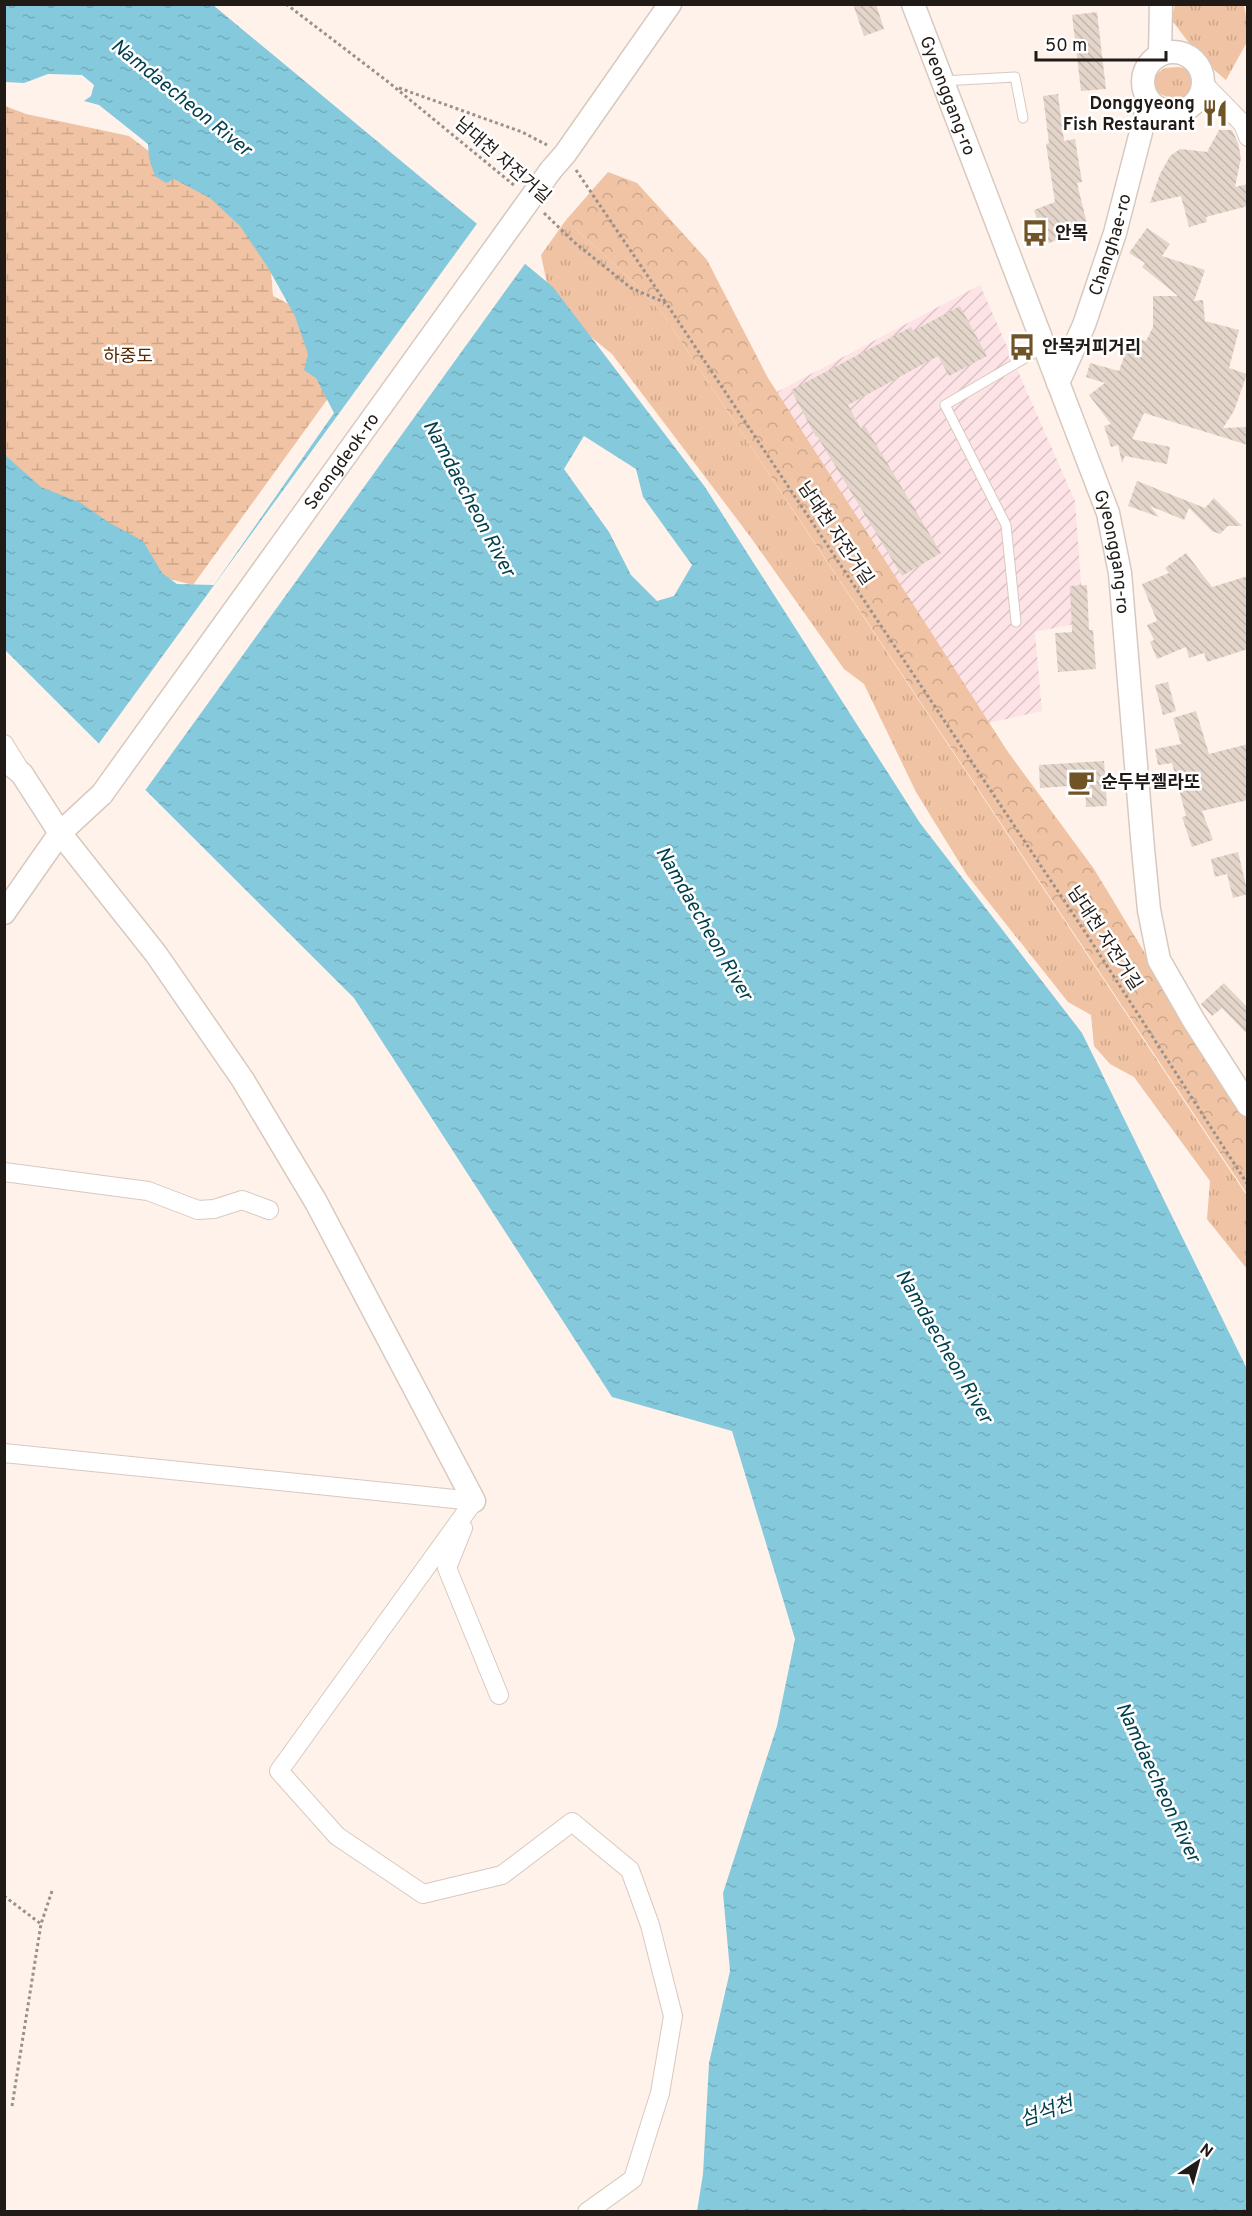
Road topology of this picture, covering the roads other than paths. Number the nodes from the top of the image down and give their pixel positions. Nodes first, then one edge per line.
1 (670, 4) edge
2 (914, 4) edge
3 (1161, 4) edge
4 (1160, 54) junction
5 (942, 81) junction
6 (1203, 83) junction
7 (1149, 101) junction
8 (1023, 118) dead end
9 (1248, 137) edge
10 (1044, 347) junction
11 (1058, 383) junction
12 (1016, 622) dead end
13 (4, 744) edge
14 (4, 759) edge
15 (22, 774) junction
16 (60, 833) junction
17 (4, 913) edge
18 (1248, 1105) edge
19 (4, 1172) edge
20 (269, 1210) dead end
21 (4, 1453) edge
22 (474, 1501) junction
23 (499, 1695) dead end
24 (587, 2211) edge

1 - 16 street, Seongdeok-ro, bridge
2 - 5 street, Gyeonggang-ro
3 - 4 street
4 - 6 street
4 - 7 street
5 - 8 lane
5 - 10 street, Gyeonggang-ro
6 - 7 street
6 - 9 street
7 - 11 street, Changhae-ro
10 - 11 street, Gyeonggang-ro
10 - 12 lane
11 - 18 street, Gyeonggang-ro
13 - 15 street
14 - 15 street
15 - 16 street
16 - 17 street, Seongdeok-ro
16 - 22 street
19 - 20 street
21 - 22 street
22 - 23 street
22 - 24 street

